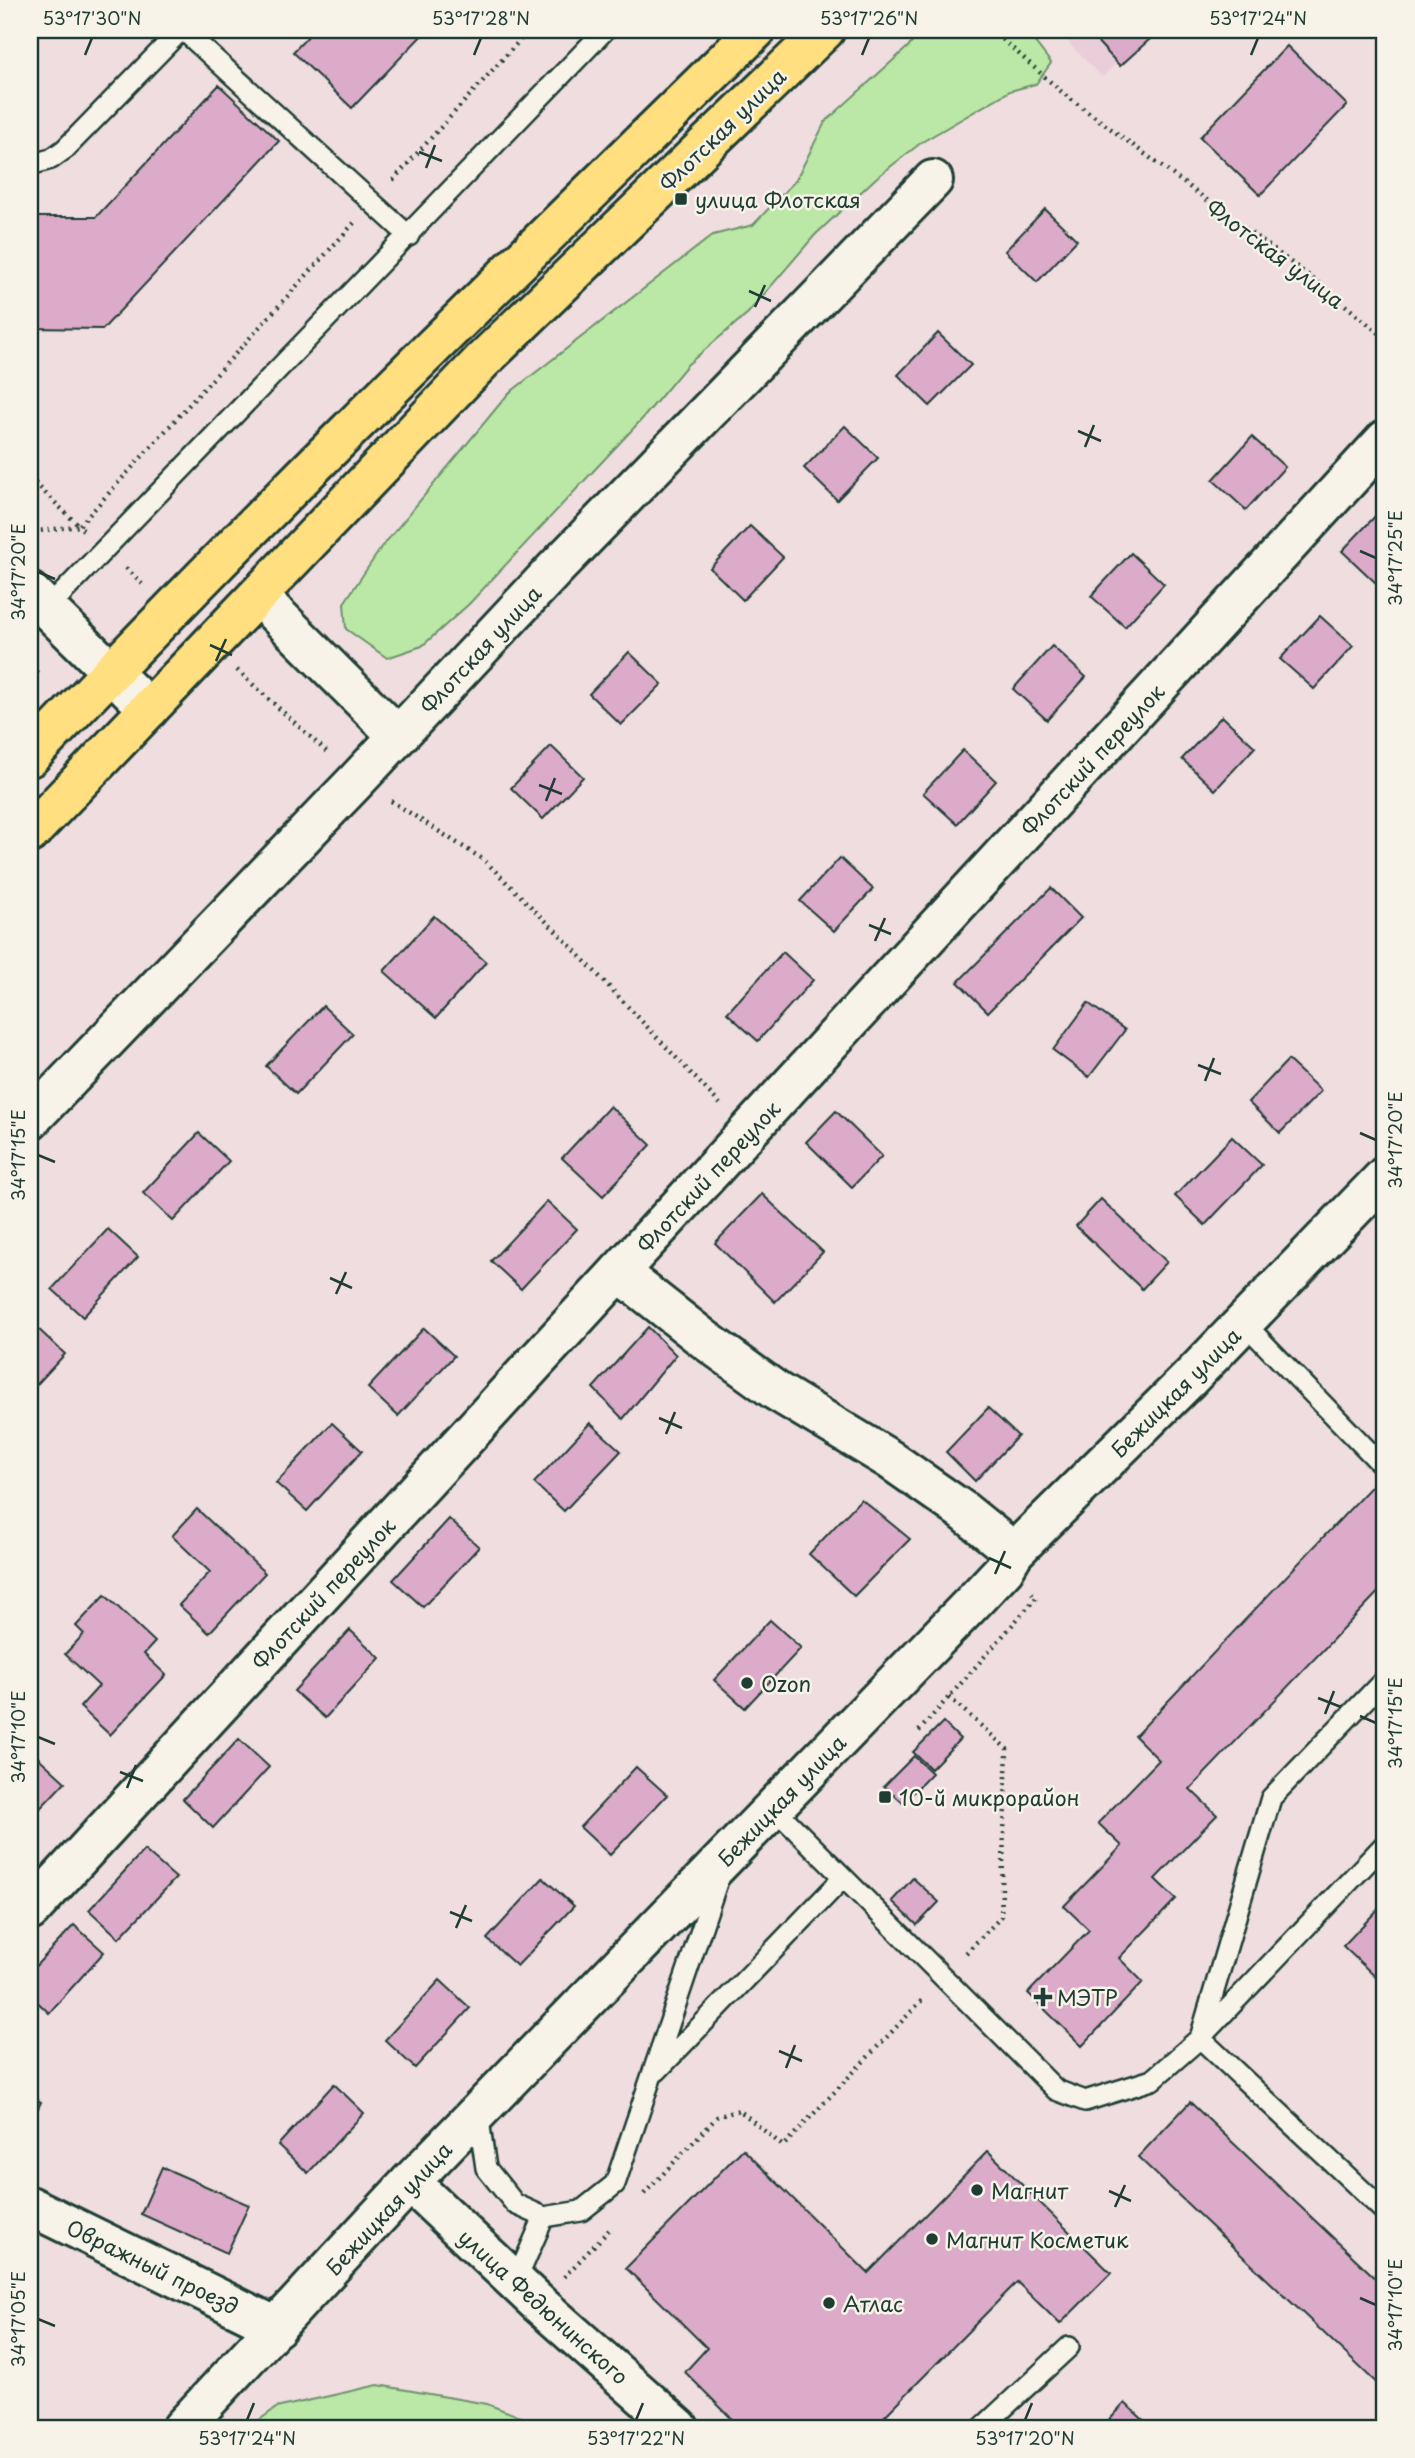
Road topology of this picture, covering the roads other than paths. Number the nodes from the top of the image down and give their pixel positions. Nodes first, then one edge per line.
1 (182, 30) edge
2 (605, 30) edge
3 (757, 30) edge
4 (825, 30) edge
5 (30, 165) edge
6 (933, 180) dead end
7 (409, 236) junction
8 (1385, 440) edge
9 (258, 596) junction
10 (38, 601) edge
11 (110, 672) junction
12 (149, 709) junction
13 (398, 736) junction
14 (30, 757) edge
15 (30, 833) edge
16 (30, 1119) edge
17 (1385, 1176) edge
18 (619, 1272) junction
19 (1244, 1323) junction
20 (1385, 1468) edge
21 (1014, 1552) junction
22 (1385, 1679) edge
23 (774, 1808) junction
24 (1385, 1844) edge
25 (727, 1856) junction
26 (844, 1878) junction
27 (30, 1911) edge
28 (1200, 2039) junction
29 (652, 2077) junction
30 (478, 2113) junction
31 (410, 2182) junction
32 (30, 2206) edge
33 (1385, 2212) edge
34 (544, 2217) junction
35 (527, 2292) junction
36 (277, 2326) junction
37 (1069, 2347) dead end
38 (182, 2428) edge
39 (679, 2428) edge
40 (982, 2428) edge

1 - 5 lane
1 - 7 lane
2 - 7 lane
3 - 11 main road
4 - 9 main road, Флотская улица
6 - 13 street, Флотская улица
7 - 10 lane
8 - 18 street, Флотский переулок
9 - 12 main road, Флотская улица
9 - 13 street
10 - 11 street
11 - 12 street
11 - 14 main road
12 - 15 main road, Флотская улица
13 - 16 street, Флотская улица
17 - 19 street, Бежицкая улица
18 - 21 street
18 - 27 street, Флотский переулок
19 - 20 lane
19 - 21 street, Бежицкая улица
21 - 23 street, Бежицкая улица
22 - 28 lane
23 - 25 street, Бежицкая улица
23 - 26 lane
24 - 28 lane
25 - 29 lane
25 - 30 street, Бежицкая улица
26 - 28 lane
26 - 29 lane
28 - 33 lane
29 - 34 lane
30 - 31 street, Бежицкая улица
30 - 34 lane
31 - 35 street, улица Федюнинского
31 - 36 street, Бежицкая улица
32 - 36 street, Овражный проезд
34 - 35 lane
35 - 39 street, улица Федюнинского
36 - 38 street, Бежицкая улица
37 - 40 lane

